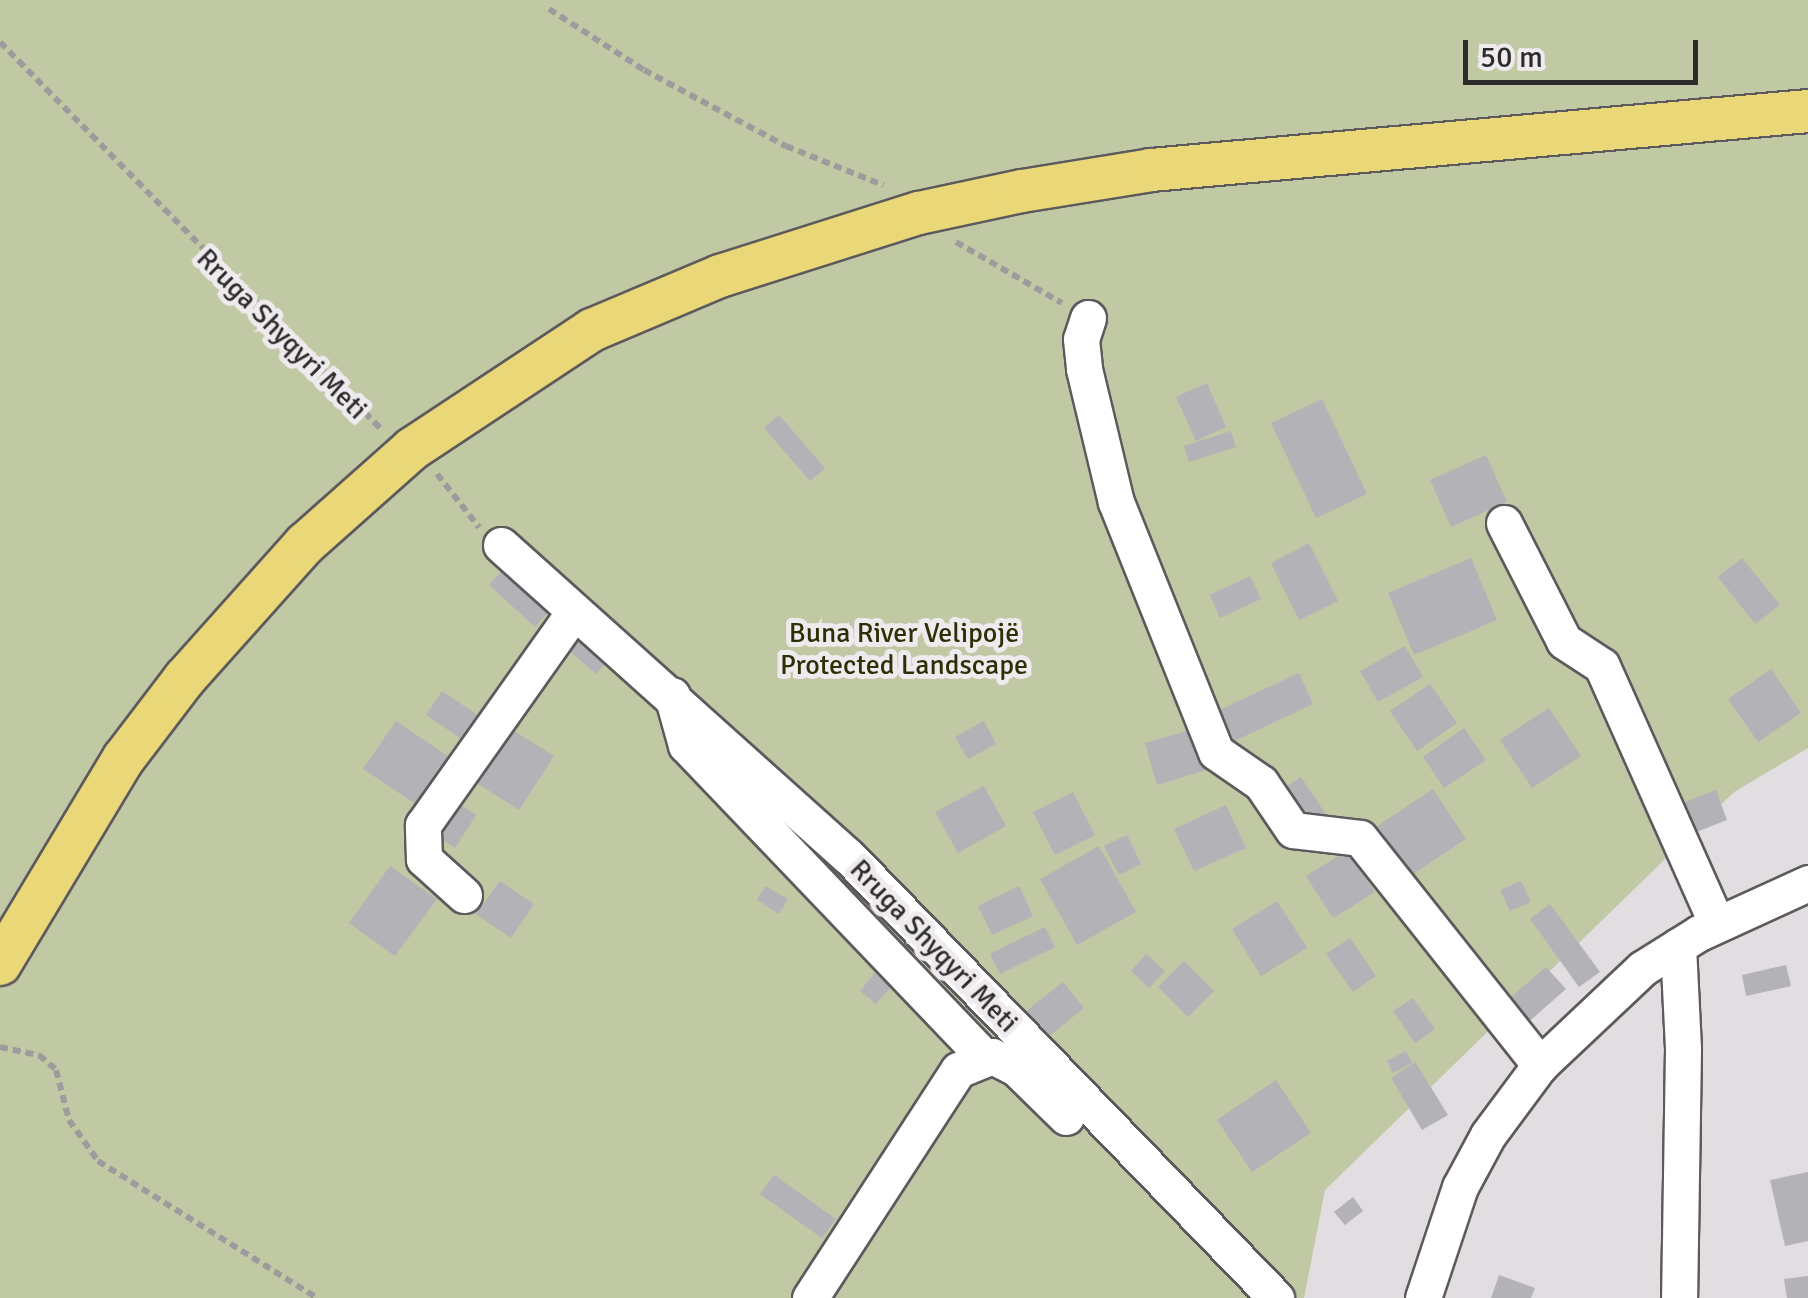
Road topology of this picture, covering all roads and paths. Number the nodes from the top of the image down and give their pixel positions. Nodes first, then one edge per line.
1 (549, 9) dead end
2 (0, 42) edge
3 (1808, 111) edge
4 (855, 172) dead end
5 (940, 232) dead end
6 (1088, 318) joint
7 (412, 449) junction
8 (1504, 523) dead end
9 (501, 545) joint
10 (574, 612) junction
11 (672, 694) junction
12 (1808, 882) edge
13 (464, 895) dead end
14 (1718, 924) junction
15 (1678, 946) junction
16 (0, 964) edge
17 (0, 1047) edge
18 (984, 1057) junction
19 (1540, 1064) junction
20 (316, 1298) edge
21 (810, 1298) edge
22 (1253, 1298) edge
23 (1276, 1298) edge
24 (1423, 1298) edge
25 (1680, 1298) edge

1 - 4 path
2 - 7 path, Rruga Shyqyri Meti
3 - 7 main road
5 - 6 path
6 - 19 street
7 - 9 path, Rruga Shyqyri Meti
7 - 16 main road
8 - 14 street
9 - 10 street, Rruga Shyqyri Meti
10 - 11 street, Rruga Shyqyri Meti
10 - 13 street
11 - 18 street
11 - 23 street, Rruga Shyqyri Meti
12 - 14 street
14 - 15 street
15 - 19 street
15 - 25 street
17 - 20 path
18 - 21 street
18 - 22 street
19 - 24 street

